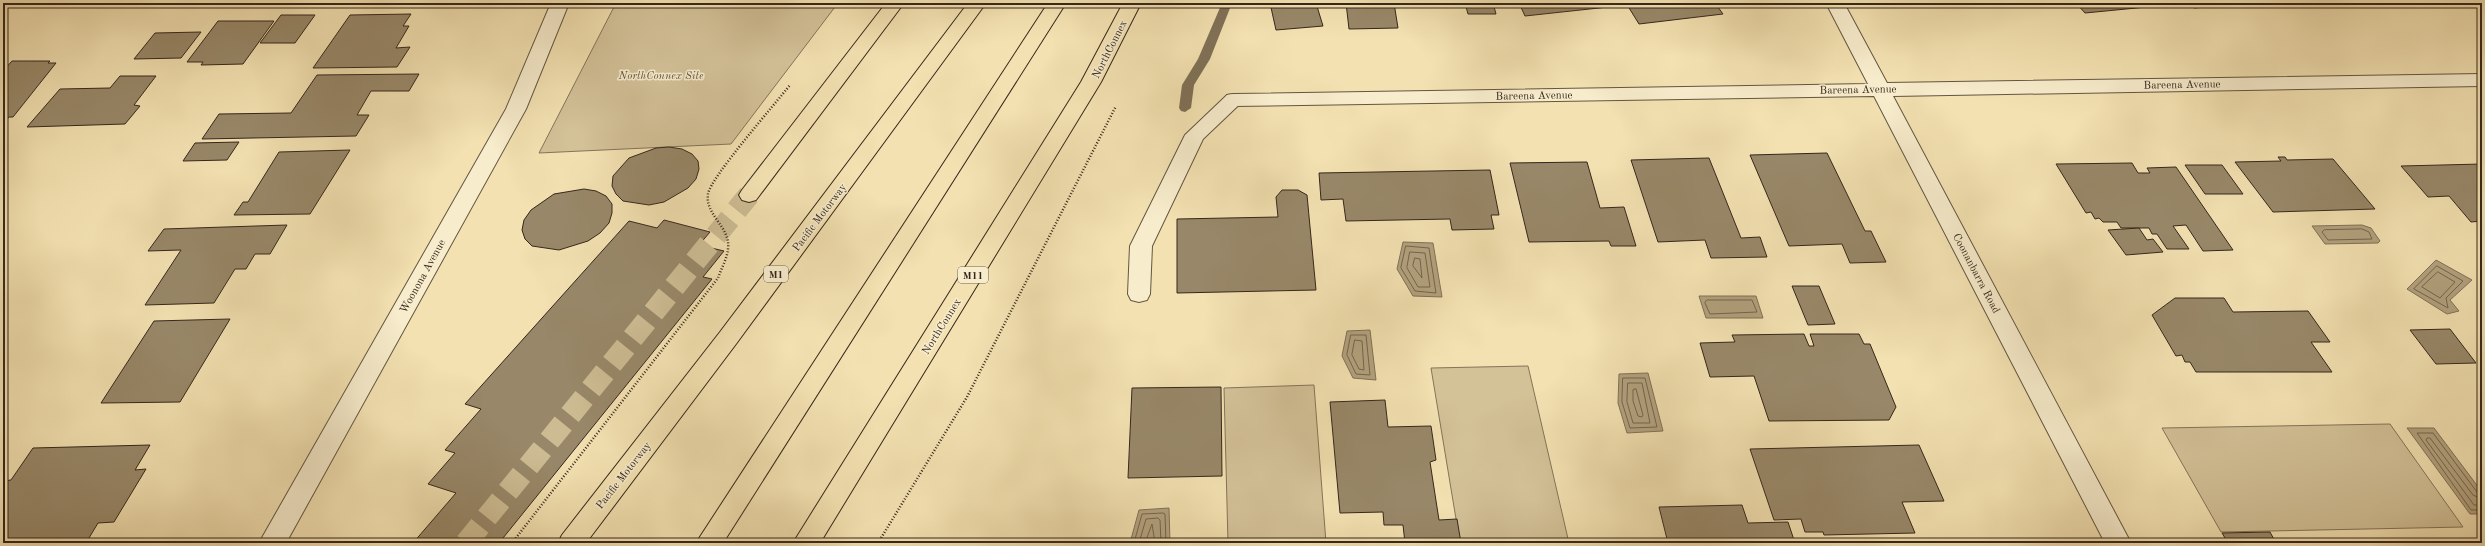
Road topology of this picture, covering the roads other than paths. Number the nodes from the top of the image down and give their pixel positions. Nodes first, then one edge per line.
1 (560, 3) edge
2 (895, 3) edge
3 (977, 3) edge
4 (1057, 3) edge
5 (1132, 3) edge
6 (1835, 3) edge
7 (2482, 80) edge
8 (1879, 89) junction
9 (749, 195) tunnel mouth
10 (1139, 294) dead end
11 (272, 543) edge
12 (571, 543) edge
13 (709, 543) edge
14 (806, 543) edge
15 (2118, 543) edge

1 - 11 street, Woonona Avenue
2 - 9 highway
3 - 12 highway, Pacific Motorway / M1
4 - 13 highway
5 - 14 highway, NorthConnex / M11
6 - 8 street, Coonanbarra Road
7 - 8 street, Bareena Avenue
8 - 10 street, Bareena Avenue
8 - 15 street, Coonanbarra Road

